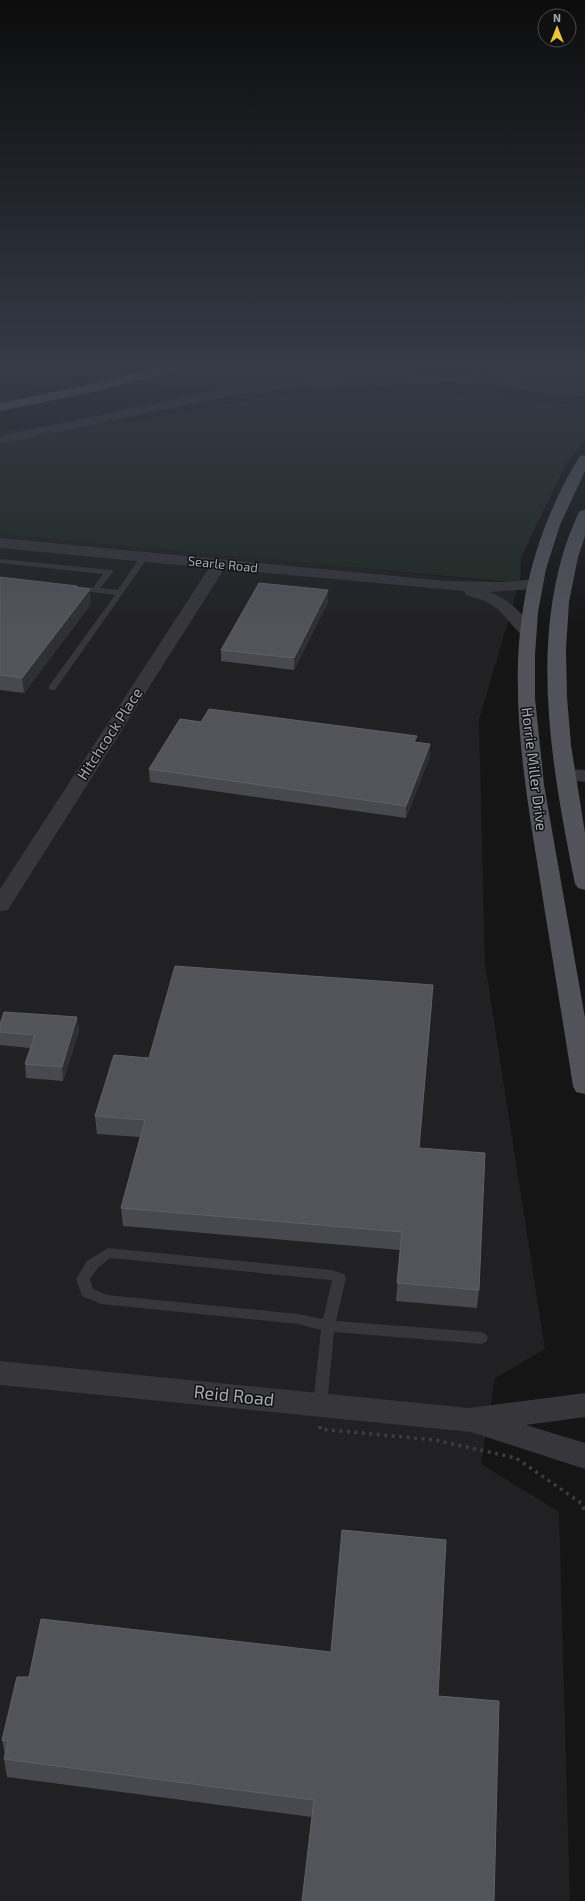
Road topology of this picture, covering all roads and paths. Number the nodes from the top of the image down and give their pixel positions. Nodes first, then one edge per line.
1 (585, 459) edge
2 (585, 514) edge
3 (0, 543) edge
4 (145, 556) junction
5 (0, 561) edge
6 (220, 563) junction
7 (534, 584) junction
8 (446, 586) junction
9 (64, 587) edge
10 (95, 590) junction
11 (120, 593) junction
12 (527, 631) junction
13 (52, 688) dead end
14 (566, 775) junction
15 (585, 776) edge
16 (585, 884) edge
17 (0, 905) edge
18 (585, 1086) edge
19 (328, 1326) junction
20 (481, 1338) dead end
21 (0, 1374) edge
22 (320, 1405) junction
23 (585, 1405) edge
24 (469, 1420) junction
25 (585, 1456) edge
26 (585, 1511) edge

1 - 7 main road, Horrie Miller Drive
2 - 14 main road, Horrie Miller Drive
3 - 4 street, Searle Road
4 - 6 street, Searle Road
4 - 11 lane
5 - 10 lane
6 - 8 street, Searle Road
6 - 17 street, Hitchcock Place
7 - 8 street, Searle Road
7 - 12 main road, Horrie Miller Drive
8 - 12 street, Searle Road
9 - 10 lane
10 - 11 lane
11 - 13 lane
12 - 18 main road, Horrie Miller Drive
14 - 15 street
14 - 16 main road, Horrie Miller Drive
19 - 19 lane
19 - 20 lane
19 - 22 lane
21 - 22 street, Reid Road
22 - 24 street, Reid Road
22 - 26 path
23 - 24 street, Reid Road
24 - 25 street, Reid Road

